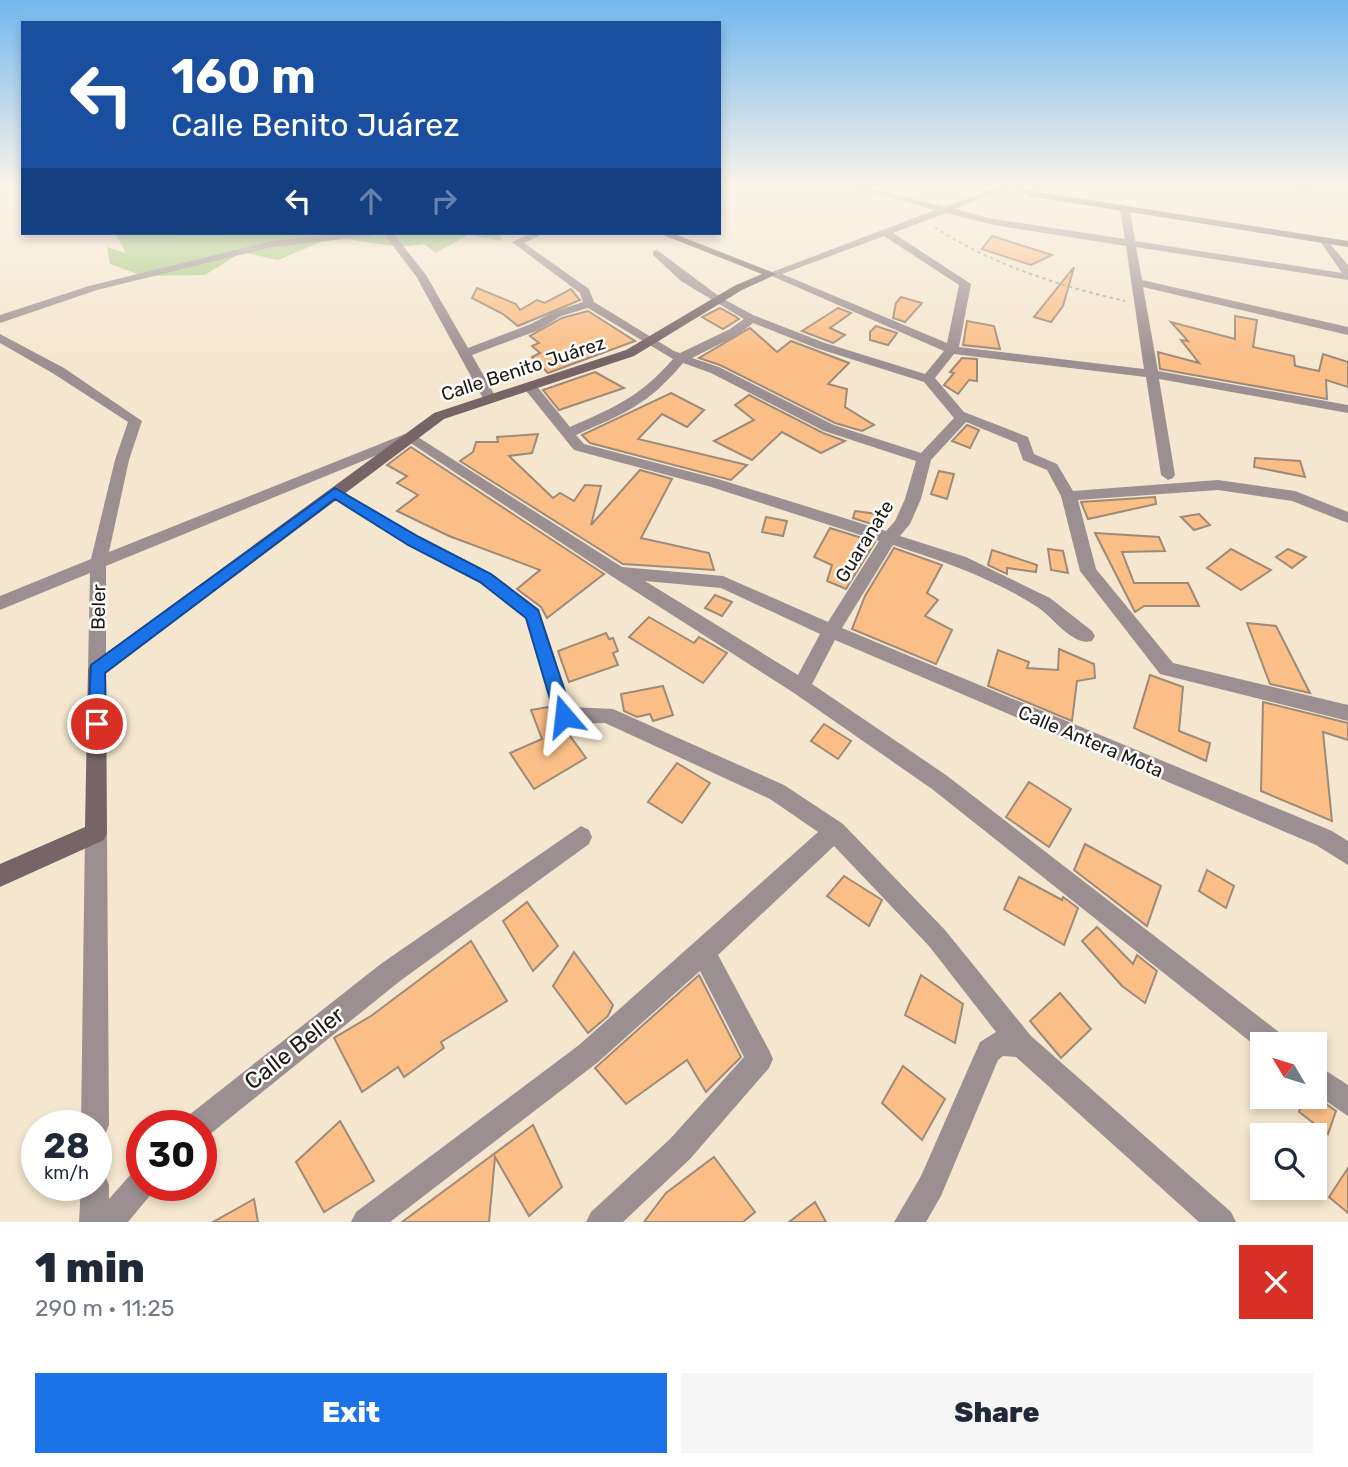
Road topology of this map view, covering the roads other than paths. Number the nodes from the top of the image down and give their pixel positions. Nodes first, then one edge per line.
1 (268, 245) edge
2 (397, 245) edge
3 (520, 245) edge
4 (695, 245) edge
5 (853, 245) edge
6 (905, 245) edge
7 (1125, 245) edge
8 (1328, 245) edge
9 (1131, 246) junction
10 (657, 253) dead end
11 (772, 274) junction
12 (1348, 275) edge
13 (1137, 282) junction
14 (718, 301) junction
15 (589, 304) junction
16 (753, 318) junction
17 (0, 319) edge
18 (1348, 331) edge
19 (0, 338) edge
20 (650, 343) junction
21 (952, 350) junction
22 (463, 354) junction
23 (681, 358) junction
24 (1152, 374) junction
25 (929, 379) junction
26 (530, 387) junction
27 (490, 400) junction
28 (1348, 409) edge
29 (959, 415) junction
30 (568, 433) junction
31 (410, 436) junction
32 (924, 459) junction
33 (1168, 475) dead end
34 (335, 492) junction
35 (1069, 496) junction
36 (1348, 518) edge
37 (889, 538) junction
38 (98, 563) junction
39 (619, 573) junction
40 (0, 603) edge
41 (833, 632) junction
42 (1086, 636) dead end
43 (97, 670) junction
44 (801, 687) junction
45 (1348, 713) edge
46 (835, 831) junction
47 (96, 833) junction
48 (581, 837) dead end
49 (1348, 854) edge
50 (0, 876) edge
51 (703, 952) junction
52 (1258, 1032) edge
53 (1022, 1045) junction
54 (1327, 1086) edge
55 (1348, 1102) edge
56 (95, 1110) edge
57 (217, 1111) edge
58 (94, 1201) edge
59 (126, 1201) edge
60 (94, 1222) edge
61 (109, 1222) edge
62 (366, 1222) edge
63 (601, 1222) edge
64 (909, 1222) edge
65 (1221, 1222) edge

1 - 17 street
2 - 22 street
3 - 15 street
4 - 11 main road
5 - 11 street
6 - 21 street
7 - 9 street
8 - 12 street
9 - 12 street
9 - 13 street
10 - 14 street
11 - 14 main road, Calle Benito Juárez
11 - 21 street
13 - 18 street
13 - 24 street
14 - 16 street
14 - 20 main road, Calle Benito Juárez
15 - 20 street
15 - 22 street
16 - 23 street
16 - 25 street
19 - 38 street, Beler
20 - 23 street
20 - 26 main road, Calle Benito Juárez
21 - 24 street
21 - 25 street
22 - 27 street
23 - 30 street
23 - 32 street
24 - 28 street
24 - 33 street
25 - 29 street
26 - 27 main road, Calle Benito Juárez
26 - 30 street
27 - 31 main road, Calle Benito Juárez
29 - 32 street, Guaranate
29 - 35 street
30 - 37 street
31 - 34 main road, Calle Benito Juárez
31 - 38 street
31 - 39 street
32 - 37 street, Guaranate
34 - 43 main road, Calle Benito Juárez
34 - 46 street
35 - 36 street
35 - 45 street
37 - 41 street, Guaranate
37 - 42 street
38 - 40 street
38 - 43 street, Beler
39 - 41 street, Calle Antera Mota
39 - 44 street
41 - 44 street, Guaranate
41 - 49 street, Calle Antera Mota
43 - 47 main road, Beler
44 - 52 street
46 - 51 street
46 - 53 street
47 - 50 main road
47 - 56 street, Beler
48 - 57 street, Calle Beller
51 - 62 street
51 - 63 street
53 - 64 street
53 - 65 street
54 - 55 street
58 - 60 street
59 - 61 street

